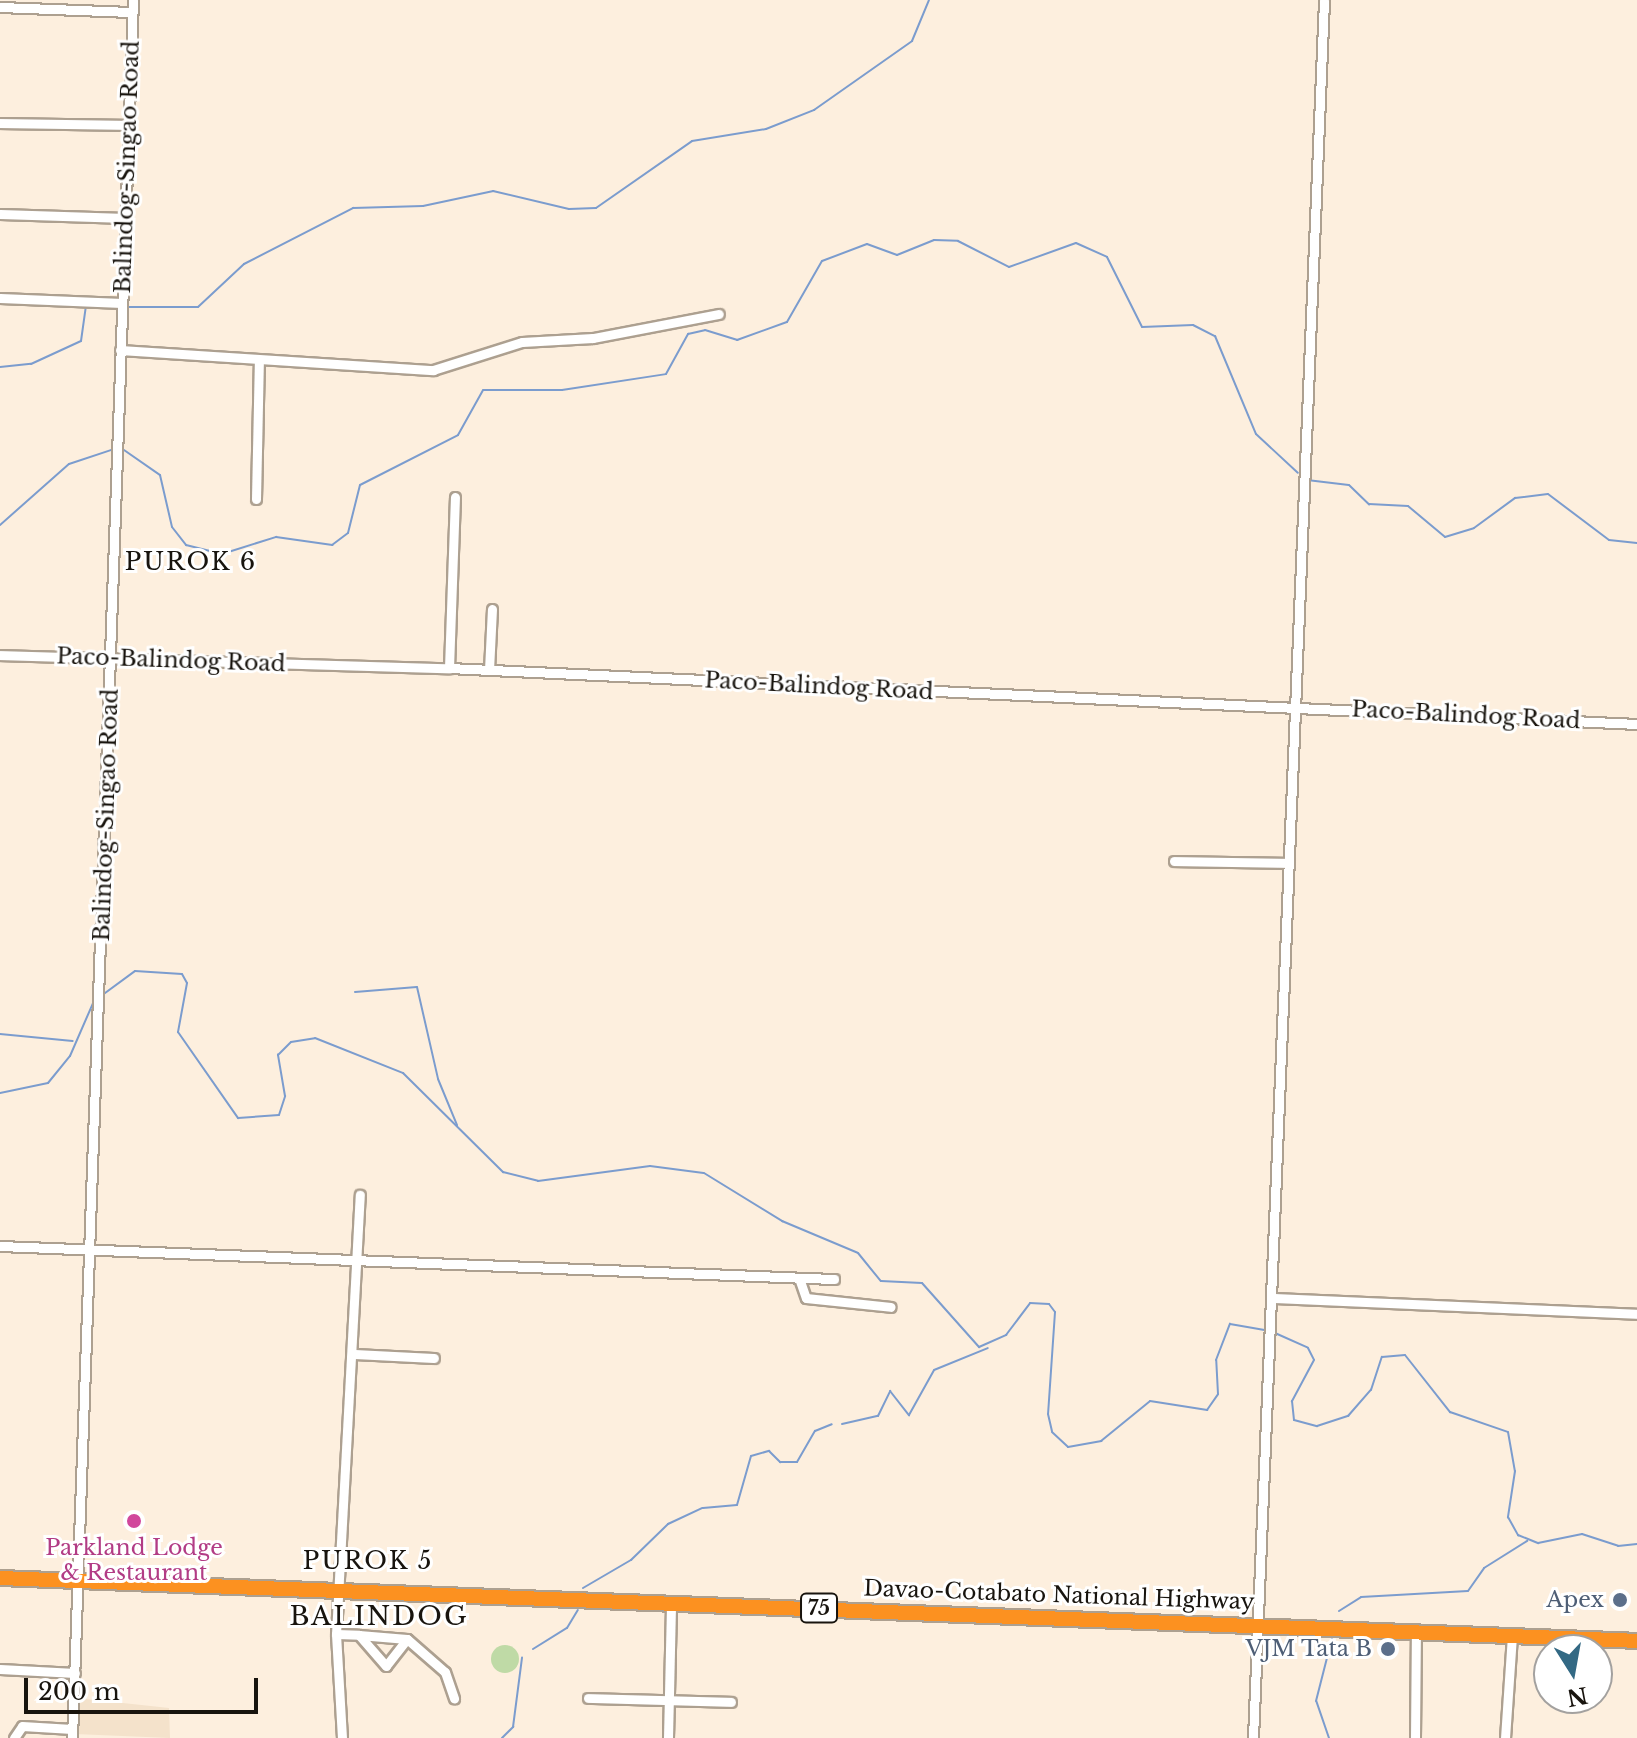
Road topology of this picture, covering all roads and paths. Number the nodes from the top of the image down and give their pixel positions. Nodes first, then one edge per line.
1 (133, 0) edge
2 (1324, 0) edge
3 (0, 7) edge
4 (132, 12) junction
5 (0, 123) edge
6 (129, 125) junction
7 (0, 214) edge
8 (126, 218) junction
9 (0, 298) edge
10 (122, 303) junction
11 (719, 314) dead end
12 (120, 350) junction
13 (259, 360) junction
14 (455, 497) dead end
15 (256, 499) dead end
16 (492, 609) dead end
17 (0, 655) edge
18 (113, 657) junction
19 (449, 668) junction
20 (489, 670) junction
21 (1294, 706) junction
22 (1637, 724) edge
23 (1174, 861) dead end
24 (1289, 863) junction
25 (360, 1195) dead end
26 (0, 1246) edge
27 (88, 1248) junction
28 (355, 1255) junction
29 (799, 1278) junction
30 (834, 1279) dead end
31 (1273, 1298) junction
32 (891, 1307) dead end
33 (1637, 1314) edge
34 (354, 1354) junction
35 (434, 1358) dead end
36 (0, 1578) edge
37 (80, 1582) junction
38 (339, 1591) junction
39 (671, 1602) junction
40 (1256, 1625) junction
41 (1416, 1632) junction
42 (336, 1634) junction
43 (359, 1635) junction
44 (1512, 1636) junction
45 (407, 1639) junction
46 (1637, 1641) edge
47 (0, 1669) edge
48 (75, 1673) junction
49 (454, 1698) dead end
50 (588, 1698) dead end
51 (665, 1698) junction
52 (731, 1702) dead end
53 (72, 1734) edge
54 (14, 1738) edge
55 (342, 1738) edge
56 (668, 1738) edge
57 (1253, 1738) edge
58 (1415, 1738) edge
59 (1505, 1738) edge

1 - 4 street, Balindog-Singao Road
2 - 21 street
3 - 4 street
4 - 6 street, Balindog-Singao Road
5 - 6 street
6 - 8 street, Balindog-Singao Road
7 - 8 street
8 - 10 street, Balindog-Singao Road
9 - 10 street
10 - 12 street, Balindog-Singao Road
11 - 13 street
12 - 13 street
12 - 18 street, Balindog-Singao Road
13 - 15 street
14 - 19 street
16 - 20 street
17 - 18 street, Paco-Balindog Road
18 - 19 street, Paco-Balindog Road
18 - 27 street, Balindog-Singao Road
19 - 20 street, Paco-Balindog Road
20 - 21 street, Paco-Balindog Road
21 - 22 street, Paco-Balindog Road
21 - 24 street
23 - 24 street
24 - 31 street
25 - 28 street
26 - 27 street
27 - 28 street
27 - 37 street, Balindog-Singao Road
28 - 29 street
28 - 34 street
29 - 30 street
29 - 32 street
31 - 33 street
31 - 40 street
34 - 35 street
34 - 38 street
36 - 37 highway, Davao-Cotabato National Highway / 75
37 - 38 highway, Davao-Cotabato National Highway / 75
37 - 48 street, Balindog-Singao Road
38 - 39 highway, Davao-Cotabato National Highway / 75
38 - 42 street
39 - 40 highway, Davao-Cotabato National Highway / 75
39 - 51 street
40 - 41 highway, Davao-Cotabato National Highway / 75
40 - 57 street
41 - 44 highway, Davao-Cotabato National Highway / 75
41 - 58 street
42 - 43 street
42 - 55 street
43 - 45 street
43 - 45 street
44 - 46 highway, Davao-Cotabato National Highway / 75
44 - 59 street
45 - 49 street
47 - 48 street
48 - 53 street, Balindog-Singao Road
50 - 51 street
51 - 52 street
51 - 56 street
53 - 54 street

